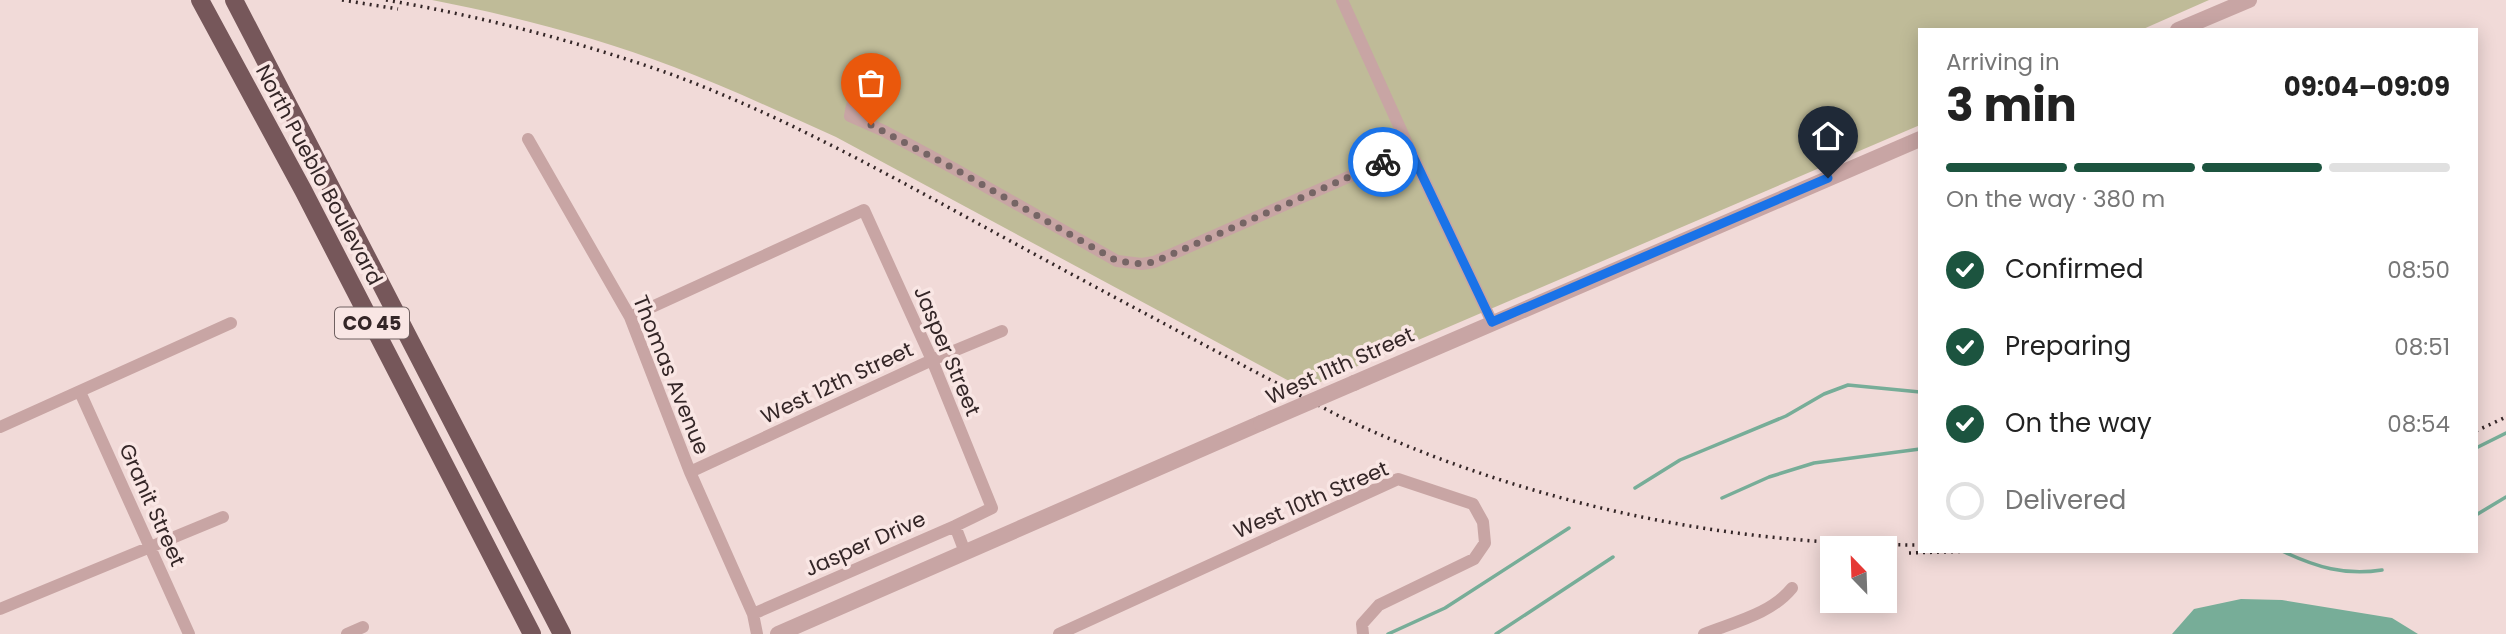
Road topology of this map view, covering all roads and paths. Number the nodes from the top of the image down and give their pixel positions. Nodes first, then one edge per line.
1 (1342, 0) edge
2 (2249, 0) edge
3 (238, 6) edge
4 (203, 7) edge
5 (2183, 28) edge
6 (891, 68) dead end
7 (528, 139) dead end
8 (1918, 140) edge
9 (1410, 150) junction
10 (630, 317) junction
11 (1492, 322) junction
12 (231, 323) dead end
13 (1002, 331) dead end
14 (932, 360) junction
15 (80, 391) junction
16 (0, 428) edge
17 (690, 472) junction
18 (992, 508) joint
19 (223, 517) dead end
20 (955, 526) junction
21 (149, 546) junction
22 (965, 552) junction
23 (1792, 588) dead end
24 (0, 609) edge
25 (753, 614) junction
26 (363, 627) dead end
27 (189, 634) edge
28 (347, 634) edge
29 (532, 634) edge
30 (562, 634) edge
31 (757, 634) edge
32 (778, 634) edge
33 (1059, 634) edge
34 (1363, 634) edge
35 (1704, 634) edge

1 - 9 street
2 - 5 street
3 - 30 main road, North Pueblo Boulevard / CO 45
4 - 29 main road, North Pueblo Boulevard / CO 45
6 - 9 street
7 - 10 street, Thomas Avenue
8 - 11 street, West 11th Street
9 - 11 street
10 - 14 street, Jasper Street
10 - 17 street, Thomas Avenue
11 - 22 street, West 11th Street, bridge
12 - 15 street
13 - 14 street, West 12th Street
14 - 17 street, West 12th Street
14 - 18 street, Jasper Street
15 - 16 street
15 - 21 street, Granit Street
17 - 25 street, Thomas Avenue
18 - 20 street, Jasper Drive
19 - 21 street
20 - 22 street
20 - 25 street, Jasper Drive
21 - 24 street
21 - 27 street, Granit Street
22 - 32 street, West 11th Street
23 - 35 street
25 - 31 street, Thomas Avenue
26 - 28 street
33 - 34 street, West 10th Street

